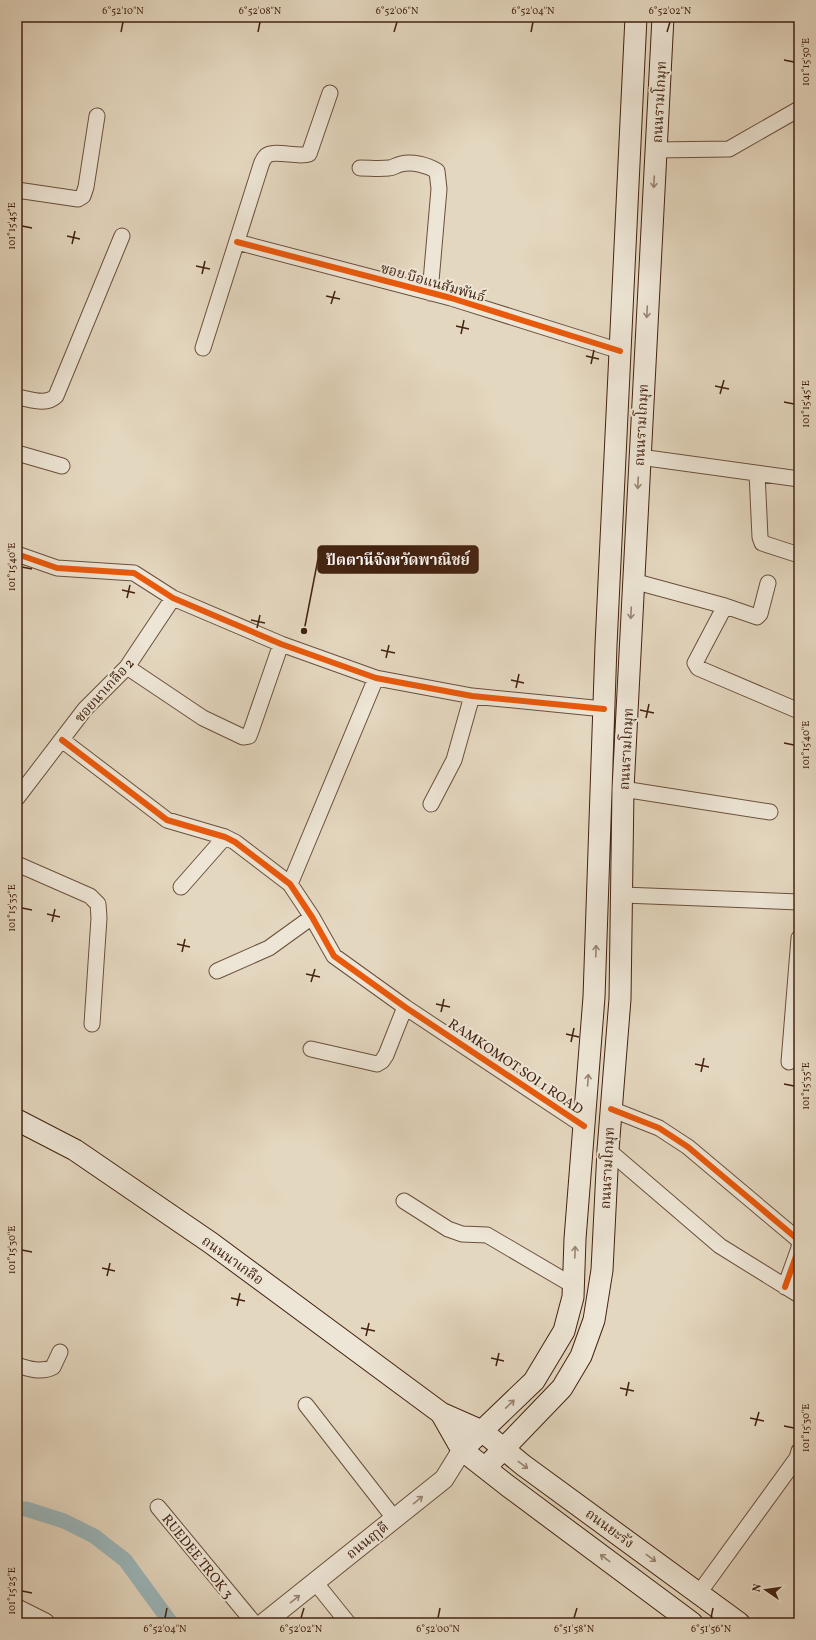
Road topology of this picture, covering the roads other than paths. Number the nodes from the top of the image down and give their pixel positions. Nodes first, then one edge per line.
1 (636, 17) edge
2 (663, 17) edge
3 (662, 50) junction
4 (635, 52) junction
5 (330, 94) dead end
6 (799, 109) edge
7 (97, 116) dead end
8 (656, 150) junction
9 (360, 168) dead end
10 (17, 190) edge
11 (122, 236) dead end
12 (237, 242) junction
13 (430, 293) junction
14 (203, 348) dead end
15 (620, 351) junction
16 (17, 397) edge
17 (17, 453) edge
18 (640, 457) junction
19 (62, 466) dead end
20 (757, 473) junction
21 (799, 479) edge
22 (17, 554) edge
23 (799, 555) edge
24 (633, 581) junction
25 (768, 583) dead end
26 (173, 598) junction
27 (725, 606) junction
28 (281, 644) junction
29 (127, 667) junction
30 (376, 678) junction
31 (472, 696) junction
32 (604, 709) junction
33 (799, 711) edge
34 (62, 740) junction
35 (623, 789) junction
36 (17, 798) edge
37 (431, 804) dead end
38 (770, 812) dead end
39 (225, 838) junction
40 (17, 864) edge
41 (290, 884) junction
42 (181, 887) dead end
43 (623, 895) junction
44 (799, 902) edge
45 (312, 917) junction
46 (799, 938) edge
47 (217, 971) dead end
48 (405, 1006) junction
49 (92, 1024) dead end
50 (311, 1050) dead end
51 (789, 1062) dead end
52 (611, 1109) junction
53 (17, 1120) edge
54 (584, 1126) junction
55 (608, 1150) junction
56 (404, 1201) dead end
57 (574, 1286) junction
58 (785, 1287) junction
59 (799, 1295) edge
60 (60, 1352) dead end
61 (17, 1366) edge
62 (306, 1405) dead end
63 (441, 1413) junction
64 (482, 1432) junction
65 (503, 1449) junction
66 (462, 1450) junction
67 (799, 1451) edge
68 (485, 1468) junction
69 (158, 1507) dead end
70 (394, 1518) junction
71 (315, 1582) junction
72 (699, 1593) junction
73 (17, 1610) edge
74 (45, 1623) edge
75 (254, 1623) edge
76 (264, 1623) edge
77 (348, 1623) edge
78 (692, 1623) edge
79 (739, 1623) edge

1 - 4 main road, ถนนรามโกมุท
2 - 3 main road, ถนนรามโกมุท
3 - 4 main road
3 - 8 main road, ถนนรามโกมุท
4 - 15 main road, ถนนรามโกมุท
5 - 12 street
6 - 8 street
7 - 10 street
8 -> 18 main road, ถนนรามโกมุท
9 - 13 street
11 - 16 street
12 - 13 street, ซอย บือแนสัมพันธ์
12 - 14 street
13 - 15 street, ซอย บือแนสัมพันธ์
15 - 32 main road, ถนนรามโกมุท
17 - 19 street
18 - 20 street
18 -> 24 main road, ถนนรามโกมุท
20 - 21 street
20 - 23 street
22 - 26 street
24 - 27 street
24 -> 35 main road, ถนนรามโกมุท
25 - 27 street
26 - 28 street
26 - 29 street, ซอยนาเกลือ 2
27 - 33 street
28 - 29 street
28 - 30 street
29 - 34 street, ซอยนาเกลือ 2
30 - 31 street
30 - 41 street
31 - 32 street
31 - 37 street
54 -> 32 main road, ถนนรามโกมุท
34 - 36 street, ซอยนาเกลือ 2
34 - 39 street, RAMKOMOT SOI 1 ROAD
35 - 38 street
35 - 43 main road, ถนนรามโกมุท
39 - 41 street, RAMKOMOT SOI 1 ROAD
39 - 42 street
40 - 49 street
41 - 45 street, RAMKOMOT SOI 1 ROAD
43 - 44 street
43 - 52 main road, ถนนรามโกมุท
45 - 47 street
45 - 48 street, RAMKOMOT SOI 1 ROAD
46 - 51 street
48 - 50 street
48 - 54 street, RAMKOMOT SOI 1 ROAD
52 - 55 main road, ถนนรามโกมุท
52 - 58 street
53 - 63 main road, ถนนนาเกลือ
57 -> 54 main road, ถนนรามโกมุท
55 - 58 street
55 - 65 main road, ถนนรามโกมุท
56 - 57 street
64 -> 57 main road, ถนนรามโกมุท
58 - 59 street
60 - 61 street
62 - 70 street
63 - 64 main road, ถนนนาเกลือ
63 - 66 main road, ถนนนาเกลือ
64 - 65 main road, ถนนยะรัง
64 - 66 main road, ถนนรามโกมุท
65 - 68 main road, ถนนรามโกมุท
65 -> 72 main road, ถนนยะรัง
66 - 68 main road, ถนนยะรัง
70 -> 66 street, ถนนฤๅดี
67 - 72 street
78 -> 68 main road, ถนนยะรัง
69 - 75 street, RUEDEE TROK 3
70 - 71 street, ถนนฤๅดี
76 -> 71 street, ถนนฤๅดี
71 - 77 street
72 - 79 main road, ถนนยะรัง
73 - 74 street

